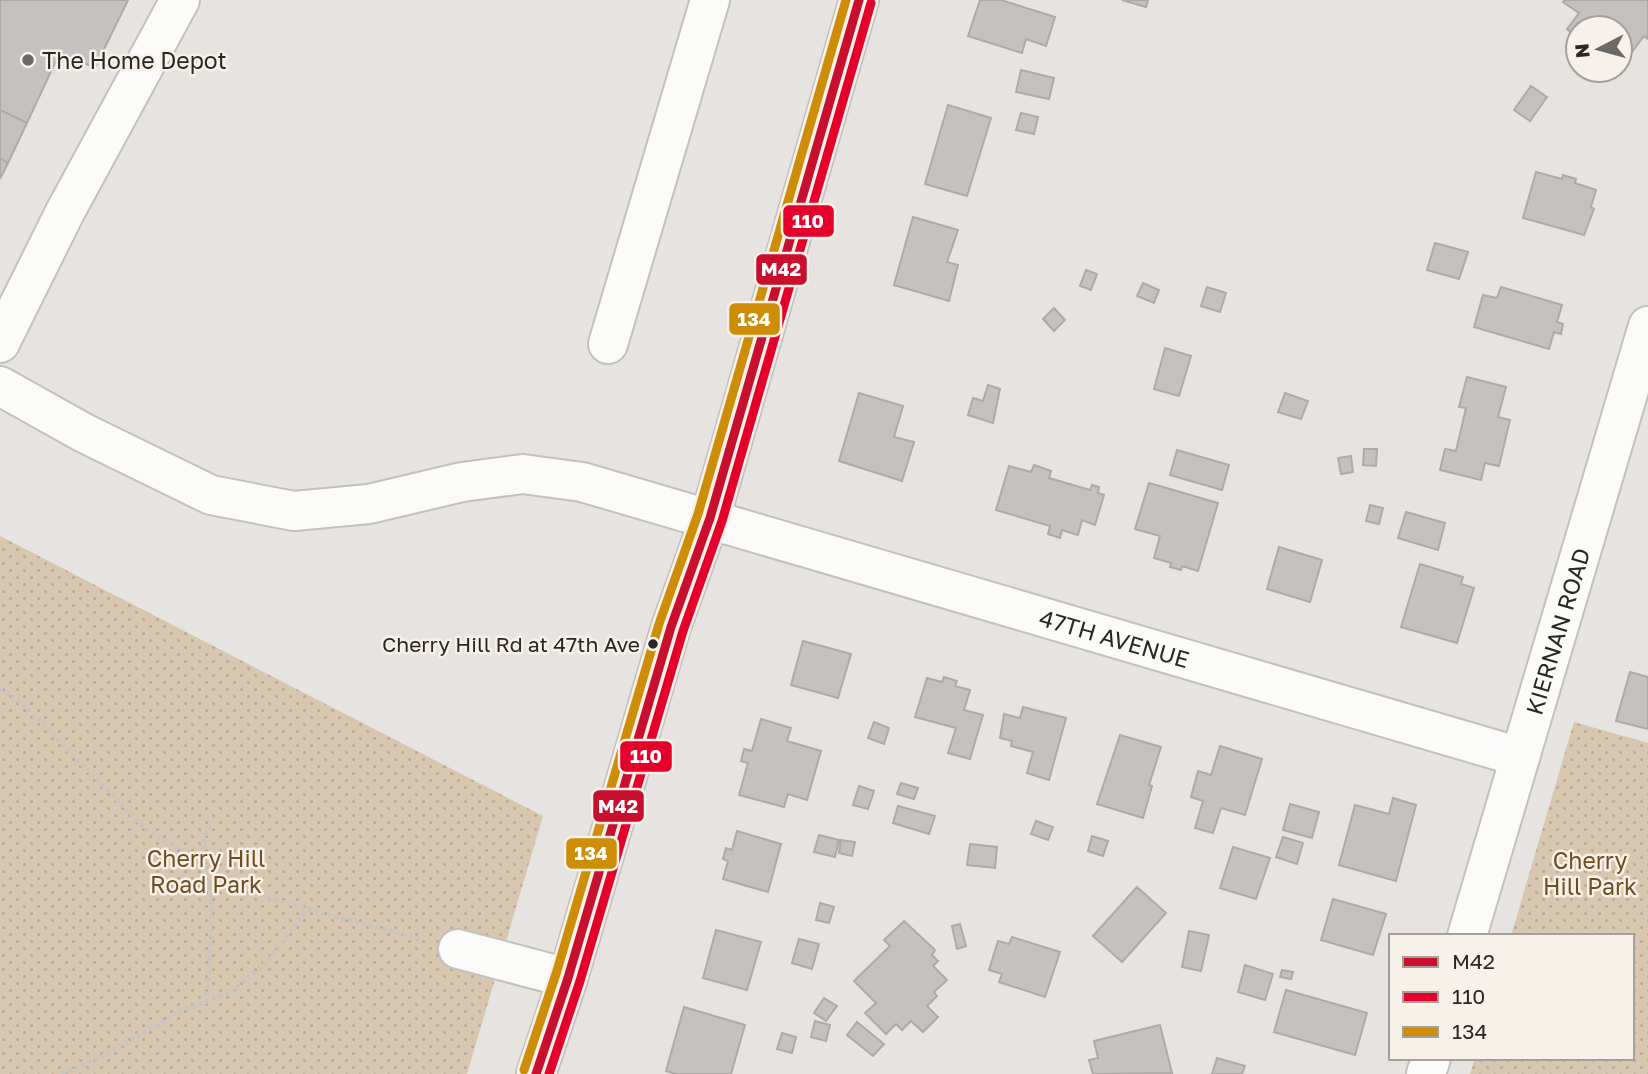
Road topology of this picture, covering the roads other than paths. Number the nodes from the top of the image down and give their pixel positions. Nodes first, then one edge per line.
1 (180, 0) edge
2 (710, 0) edge
3 (859, 0) edge
4 (1648, 326) edge
5 (0, 343) edge
6 (608, 344) dead end
7 (0, 386) edge
8 (710, 518) junction
9 (1520, 757) junction
10 (1468, 934) edge
11 (458, 950) road end
12 (568, 978) junction
13 (536, 1074) edge

1 - 5 street
2 - 6 street
3 - 8 street
4 - 9 street, KIERNAN ROAD
7 - 8 street, 47TH AVENUE
8 - 9 street, 47TH AVENUE
8 - 12 street
9 - 10 street, KIERNAN ROAD
11 - 12 street
12 - 13 street

